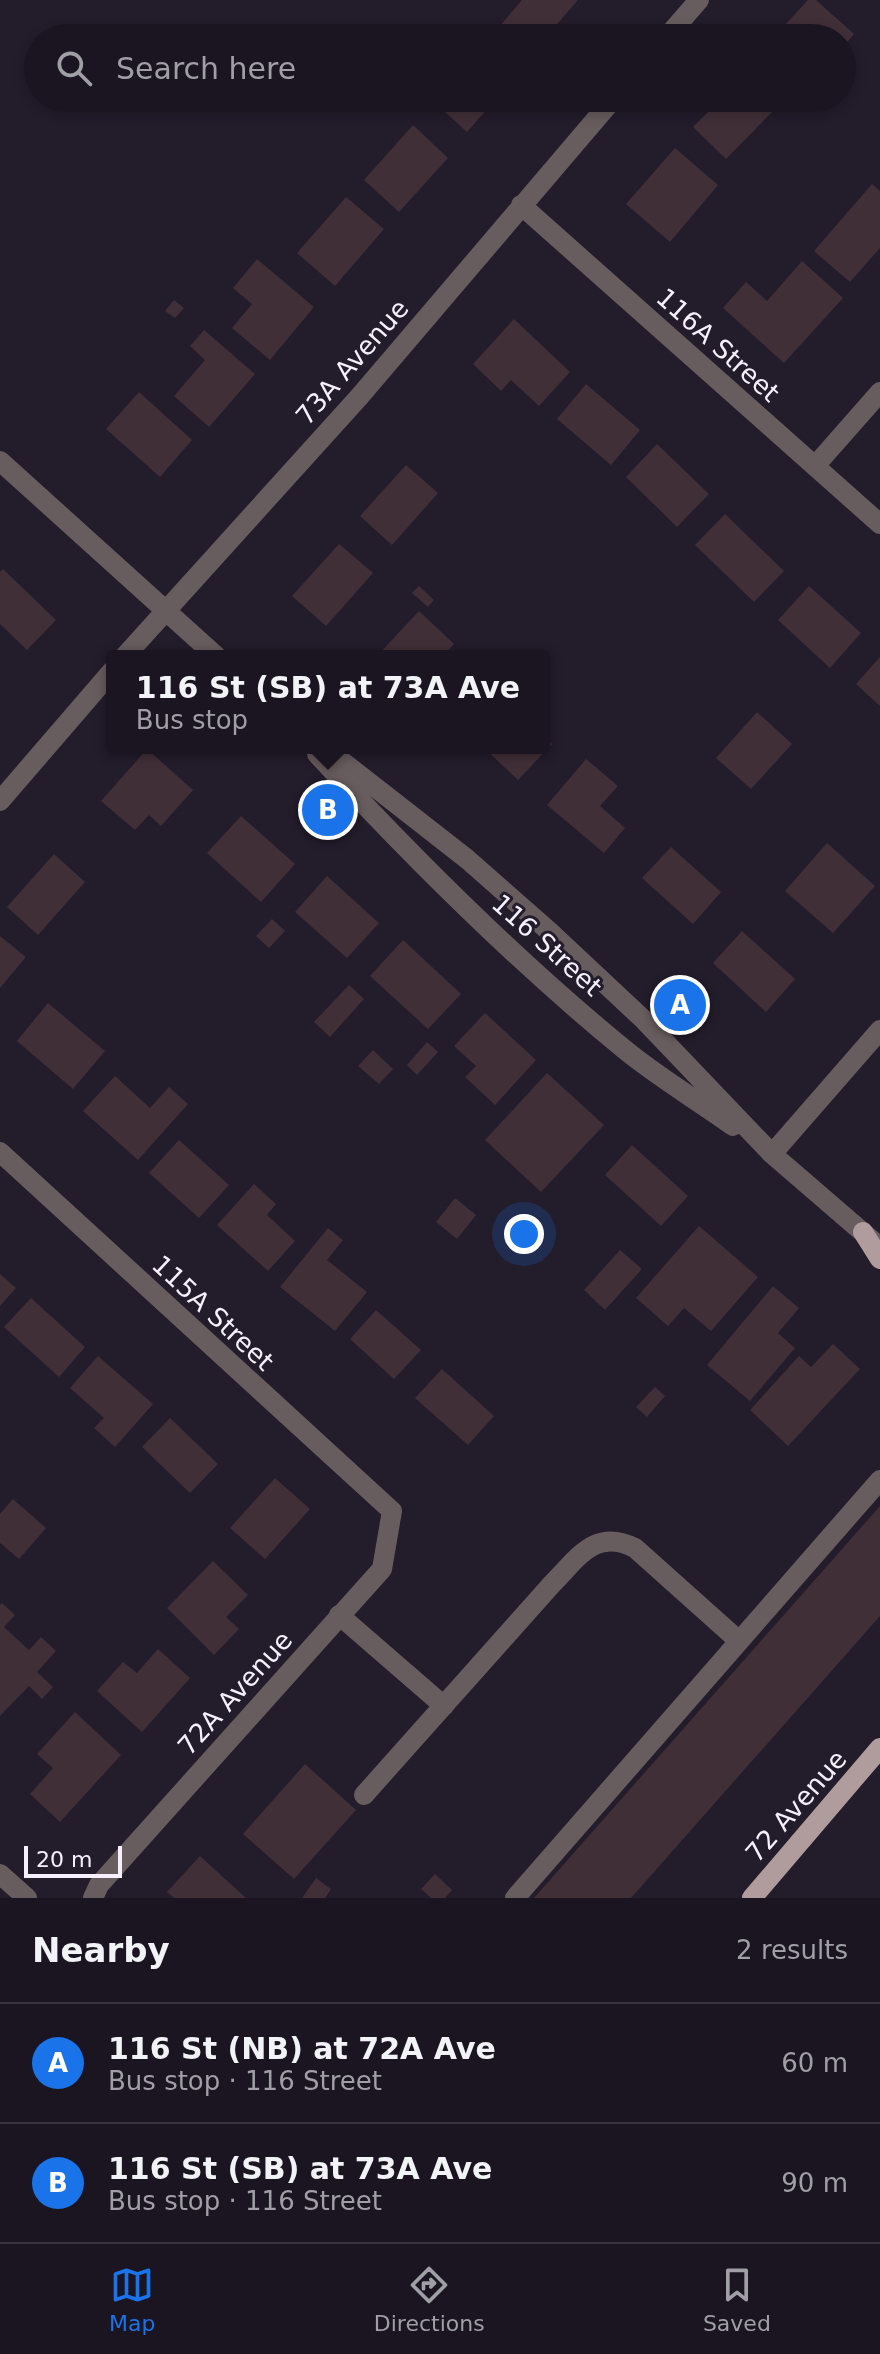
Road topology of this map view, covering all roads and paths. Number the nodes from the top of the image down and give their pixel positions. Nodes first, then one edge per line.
1 (699, 0) edge
2 (678, 24) edge
3 (602, 112) edge
4 (521, 205) junction
5 (880, 392) edge
6 (0, 461) edge
7 (815, 466) junction
8 (880, 524) edge
9 (164, 611) junction
10 (130, 650) edge
11 (209, 650) edge
12 (106, 678) edge
13 (317, 754) edge
14 (333, 754) edge
15 (0, 801) edge
16 (880, 1030) edge
17 (0, 1152) edge
18 (772, 1154) junction
19 (863, 1232) junction
20 (880, 1247) edge
21 (880, 1259) edge
22 (880, 1480) edge
23 (392, 1511) joint
24 (339, 1615) junction
25 (739, 1641) junction
26 (444, 1706) junction
27 (880, 1748) edge
28 (364, 1795) dead end
29 (0, 1874) edge
30 (27, 1898) edge
31 (93, 1898) edge
32 (515, 1898) edge
33 (752, 1898) edge

1 - 2 street
3 - 4 street, 73A Avenue
4 - 7 street, 116A Street
4 - 9 street, 73A Avenue
5 - 7 street
6 - 9 street
7 - 8 street, 116A Street
9 - 10 street, 73A Avenue
9 - 11 street
12 - 15 street
13 - 18 street, 116 Street
14 - 18 street, 116 Street
16 - 18 street
17 - 23 street, 115A Street
18 - 19 street, 116 Street
19 - 20 street, 116 Street
19 - 21 main road
22 - 25 street
23 - 24 street, 72A Avenue
24 - 26 street
24 - 31 street, 72A Avenue
25 - 26 street
25 - 32 street
26 - 28 street
27 - 33 main road, 72 Avenue
29 - 30 street

